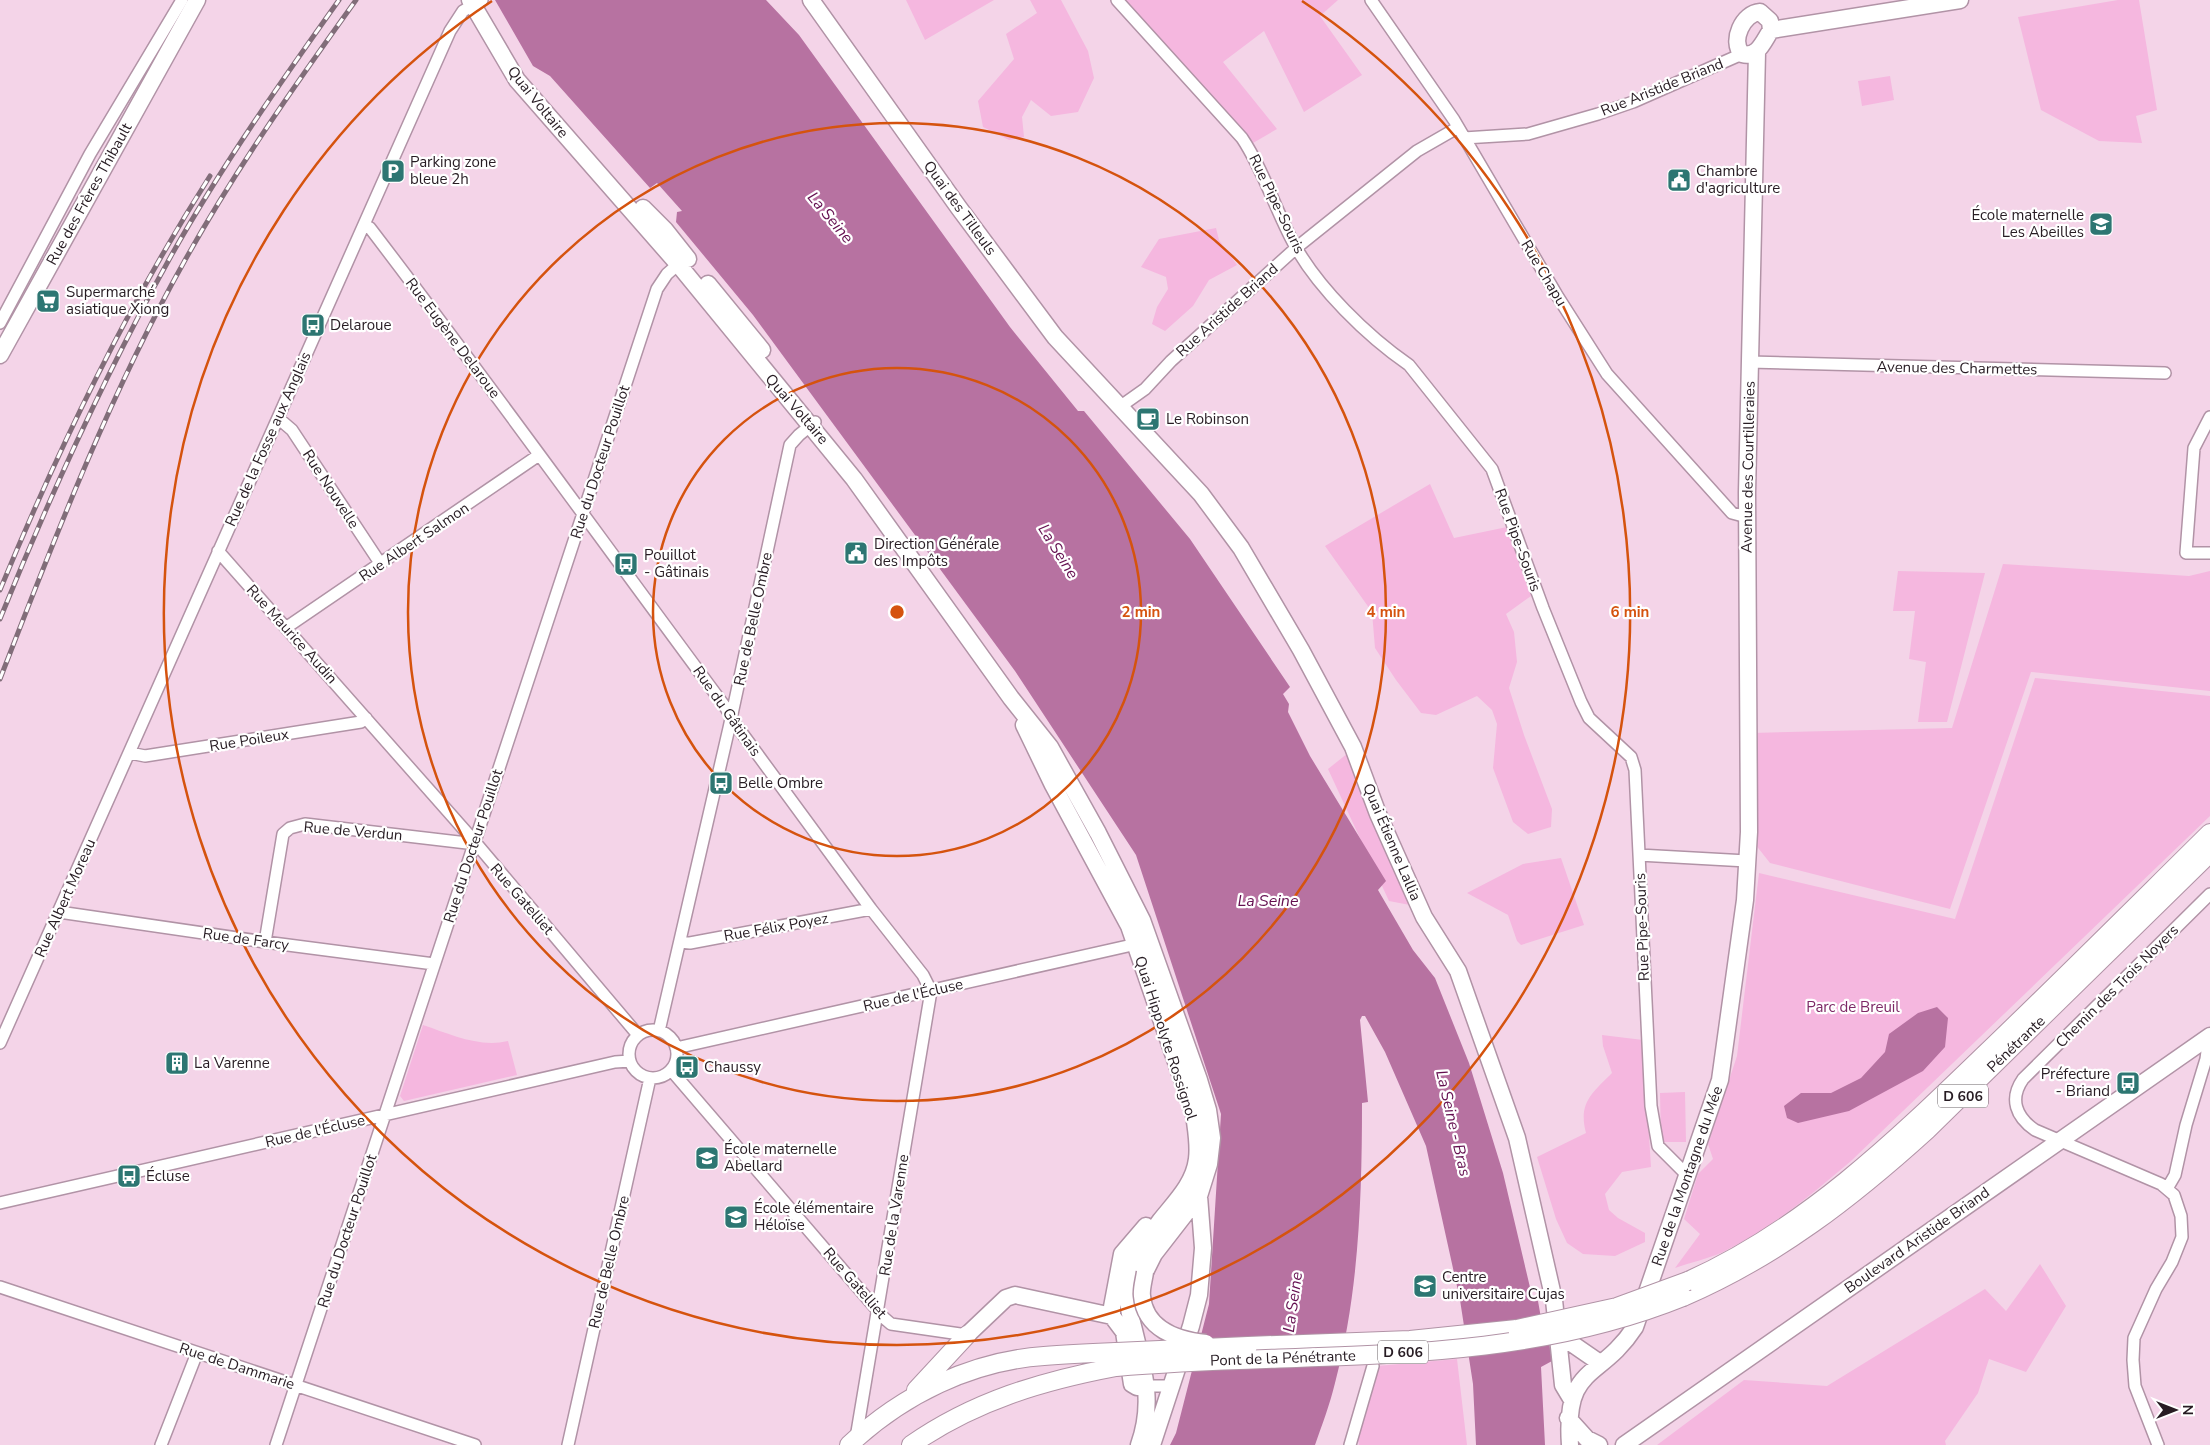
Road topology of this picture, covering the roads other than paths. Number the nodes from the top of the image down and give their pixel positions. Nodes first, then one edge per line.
1 (182, 0) edge
2 (197, 0) edge
3 (202, 0) edge
4 (811, 0) edge
5 (1117, 0) edge
6 (1371, 0) edge
7 (1960, 0) edge
8 (477, 1) edge
9 (1760, 6) edge
10 (184, 25) junction
11 (1771, 30) junction
12 (1749, 53) junction
13 (158, 55) junction
14 (1461, 133) junction
15 (364, 225) junction
16 (1296, 248) junction
17 (682, 260) junction
18 (0, 323) edge
19 (0, 355) edge
20 (1750, 362) junction
21 (2165, 373) dead end
22 (1121, 406) junction
23 (278, 418) junction
24 (2210, 418) edge
25 (813, 424) junction
26 (830, 448) joint
27 (539, 455) junction
28 (583, 516) junction
29 (1747, 517) junction
30 (218, 551) junction
31 (2210, 553) edge
32 (380, 563) junction
33 (287, 627) junction
34 (731, 716) junction
35 (366, 718) junction
36 (130, 753) junction
37 (2210, 833) edge
38 (475, 842) junction
39 (2210, 853) edge
40 (1639, 855) junction
41 (1747, 861) junction
42 (1746, 881) joint
43 (2210, 894) edge
44 (870, 910) junction
45 (59, 912) junction
46 (265, 942) junction
47 (680, 942) junction
48 (1143, 942) junction
49 (434, 964) junction
50 (931, 991) junction
51 (659, 1031) junction
52 (638, 1035) junction
53 (2208, 1037) edge
54 (0, 1043) edge
55 (676, 1048) junction
56 (630, 1062) junction
57 (671, 1070) junction
58 (650, 1078) junction
59 (385, 1113) junction
60 (1197, 1135) junction
61 (2060, 1140) junction
62 (1687, 1175) junction
63 (2168, 1187) junction
64 (1200, 1196) junction
65 (0, 1203) edge
66 (0, 1287) edge
67 (1686, 1289) junction
68 (878, 1310) junction
69 (1112, 1316) junction
70 (1558, 1328) junction
71 (966, 1335) junction
72 (1248, 1346) junction
73 (197, 1353) junction
74 (1116, 1360) junction
75 (1560, 1360) junction
76 (1600, 1363) junction
77 (1372, 1366) dead end
78 (1586, 1375) junction
79 (295, 1386) junction
80 (1146, 1386) junction
81 (1172, 1386) junction
82 (907, 1400) junction
83 (1572, 1400) junction
84 (1568, 1418) junction
85 (853, 1442) edge
86 (161, 1445) edge
87 (276, 1445) edge
88 (475, 1445) edge
89 (568, 1445) edge
90 (911, 1445) edge
91 (1139, 1445) edge
92 (1152, 1445) edge
93 (1350, 1445) edge
94 (1570, 1445) edge
95 (1600, 1445) edge
96 (1624, 1445) edge
97 (2158, 1445) edge

1 - 13 street, Rue des Frères Thibault
2 - 10 street, Rue des Frères Thibault
3 - 10 street, Rue des Frères Thibault
4 - 22 street, Quai des Tilleuls
5 - 16 street, Rue Pipe-Souris
6 - 14 street, Rue Chapu
7 - 11 street
8 - 15 street, Rue de la Fosse aux Anglais
8 - 17 street, Quai Voltaire
9 - 11 street
9 - 12 street, Avenue des Courtilleraies
10 - 13 street, Rue des Frères Thibault
11 - 12 street
12 - 14 street, Rue Aristide Briand
12 - 20 street, Avenue des Courtilleraies
13 - 18 street, Rue des Frères Thibault
13 - 19 street, Rue des Frères Thibault
14 - 16 street, Rue Aristide Briand
14 - 29 street, Rue Chapu
15 - 23 street, Rue de la Fosse aux Anglais
15 - 27 street, Rue Eugène Delaroue
16 - 22 street, Rue Aristide Briand
16 - 40 street, Rue Pipe-Souris
17 - 25 street, Quai Voltaire
17 - 28 street, Rue du Docteur Pouillot
20 - 21 street, Avenue des Charmettes
20 - 29 street, Avenue des Courtilleraies
22 - 70 street, Quai Étienne Lallia
23 - 30 street, Rue de la Fosse aux Anglais
23 - 32 street, Rue Nouvelle
24 - 31 street
25 - 26 street, Quai Voltaire
25 - 34 street, Rue de Belle Ombre
26 - 48 street, Quai Hippolyte Rossignol
27 - 28 street, Rue du Gâtinais
27 - 32 street, Rue Albert Salmon
28 - 34 street, Rue du Gâtinais
28 - 38 street, Rue du Docteur Pouillot
29 - 41 street, Avenue des Courtilleraies
30 - 33 street, Rue Maurice Audin
30 - 36 street, Rue de la Fosse aux Anglais
32 - 33 street, Rue Albert Salmon
33 - 35 street, Rue Maurice Audin
34 - 44 street, Rue du Gâtinais
34 - 47 street, Rue de Belle Ombre
35 - 36 street, Rue Poileux
35 - 38 street, Rue Gatelliet
36 - 45 street, Rue Albert Moreau
37 - 67 main road, Pénétrante / D 606
38 - 46 street, Rue de Verdun
38 - 49 street, Rue du Docteur Pouillot
38 - 52 street, Rue Gatelliet
39 - 67 main road, Pénétrante / D 606
40 - 41 street
40 - 62 street, Rue Pipe-Souris
41 - 42 street, Avenue des Courtilleraies
42 - 62 street, Rue de la Montagne du Mée
43 - 61 street, Chemin des Trois Noyers
44 - 47 street, Rue Félix Poyez
44 - 50 street, Rue du Gâtinais
45 - 46 street, Rue de Farcy
45 - 54 street, Rue Albert Moreau
46 - 49 street, Rue de Farcy
47 - 51 street, Rue de Belle Ombre
48 - 50 street, Rue de l'Écluse
48 - 60 street, Quai Hippolyte Rossignol
48 - 64 street, Quai Hippolyte Rossignol
49 - 59 street, Rue du Docteur Pouillot
50 - 55 street, Rue de l'Écluse
50 - 68 street, Rue de la Varenne
51 - 52 street
51 - 55 street
52 - 56 street
53 - 61 street, Boulevard Aristide Briand
53 - 63 street
55 - 57 street
56 - 58 street
56 - 59 street, Rue de l'Écluse
57 - 58 street
57 - 68 street, Rue Gatelliet
58 - 89 street, Rue de Belle Ombre
59 - 65 street, Rue de l'Écluse
59 - 79 street, Rue du Docteur Pouillot
60 - 69 street
60 - 80 street, Quai Hippolyte Rossignol
61 - 63 street, Chemin des Trois Noyers
61 - 96 street, Boulevard Aristide Briand
62 - 76 street, Rue de la Montagne du Mée
63 - 97 street
64 - 72 street, bridge
64 - 81 street, Quai Hippolyte Rossignol
66 - 73 street, Rue de Dammarie
67 - 72 main road, Pont de la Pénétrante / D 606, bridge
67 - 74 main road, Pont de la Pénétrante / D 606, bridge
68 - 71 street, Rue Gatelliet
68 - 85 street, Rue de la Varenne
69 - 71 street
69 - 80 street
70 - 75 street, Quai Étienne Lallia
70 - 76 street
71 - 82 main road
72 - 74 main road, Pont de la Pénétrante / D 606, bridge
73 - 79 street, Rue de Dammarie
73 - 86 street
74 - 82 main road, D 606
74 - 90 main road, D 606
75 - 78 street
75 - 83 street, Quai Étienne Lallia
76 - 78 street, Rue de la Montagne du Mée
77 - 93 street
78 - 83 street, Rue de la Montagne du Mée
79 - 87 street, Rue du Docteur Pouillot
79 - 88 street, Rue de Dammarie
80 - 81 street
80 - 91 street, Quai Hippolyte Rossignol
81 - 92 street, Quai Hippolyte Rossignol
82 - 85 main road, D 606
83 - 84 street, Rue de la Montagne du Mée
84 - 94 street, Rue de la Montagne du Mée
84 - 95 street

